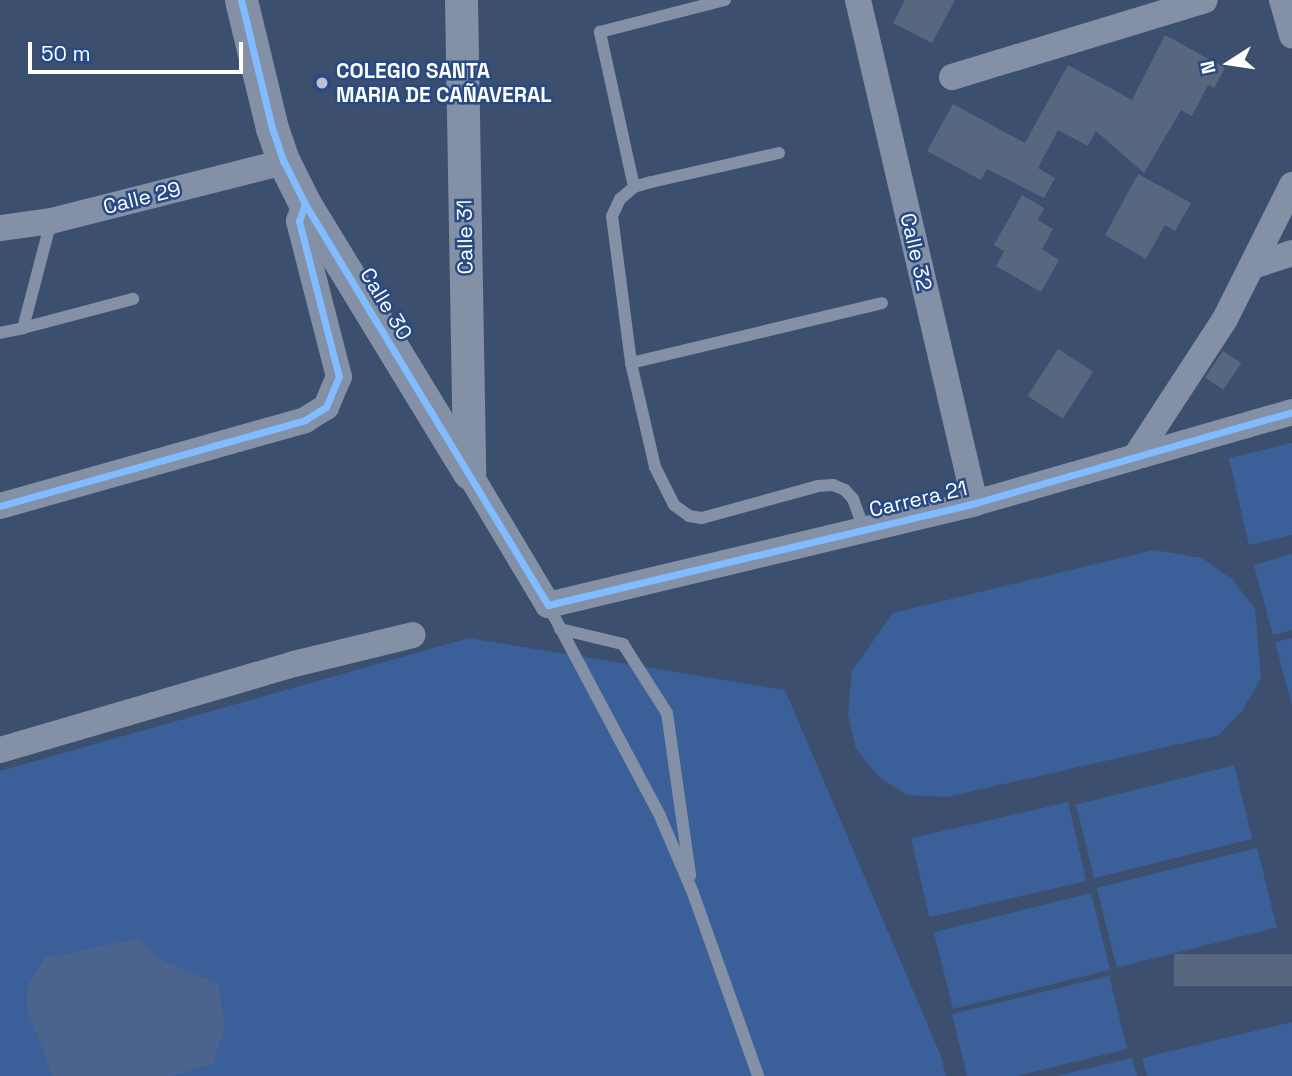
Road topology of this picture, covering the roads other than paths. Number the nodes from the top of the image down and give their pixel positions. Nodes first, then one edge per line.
1 (242, 0) edge
2 (461, 0) edge
3 (725, 0) edge
4 (858, 0) edge
5 (1205, 0) edge
6 (1282, 0) edge
7 (1292, 36) edge
8 (952, 77) dead end
9 (779, 153) dead end
10 (284, 162) junction
11 (1292, 185) edge
12 (634, 187) junction
13 (306, 204) junction
14 (51, 221) junction
15 (0, 228) edge
16 (1292, 253) edge
17 (1253, 266) junction
18 (133, 299) dead end
19 (882, 303) dead end
20 (23, 328) junction
21 (0, 333) edge
22 (631, 363) junction
23 (1292, 412) edge
24 (1135, 457) junction
25 (469, 473) junction
26 (975, 503) junction
27 (0, 506) edge
28 (864, 529) junction
29 (554, 617) junction
30 (413, 635) dead end
31 (0, 750) edge
32 (693, 893) junction
33 (758, 1076) edge

1 - 10 street, Calle 30
2 - 25 street, Calle 31
3 - 12 lane
4 - 26 street, Calle 32
5 - 8 street
6 - 7 street
9 - 12 lane
10 - 13 street, Calle 30
10 - 14 street, Calle 29
11 - 17 street
12 - 22 lane
13 - 25 street, Calle 30
13 - 27 street
14 - 15 street, Calle 29
14 - 20 lane
16 - 17 street
17 - 24 street
18 - 20 lane
19 - 22 lane
20 - 21 lane
22 - 28 lane
23 - 24 street, Carrera 21
24 - 26 street, Carrera 21
25 - 29 street, Calle 30
26 - 28 street, Carrera 21
28 - 29 street, Carrera 21
29 - 32 lane
29 - 32 lane
30 - 31 street
32 - 33 lane

